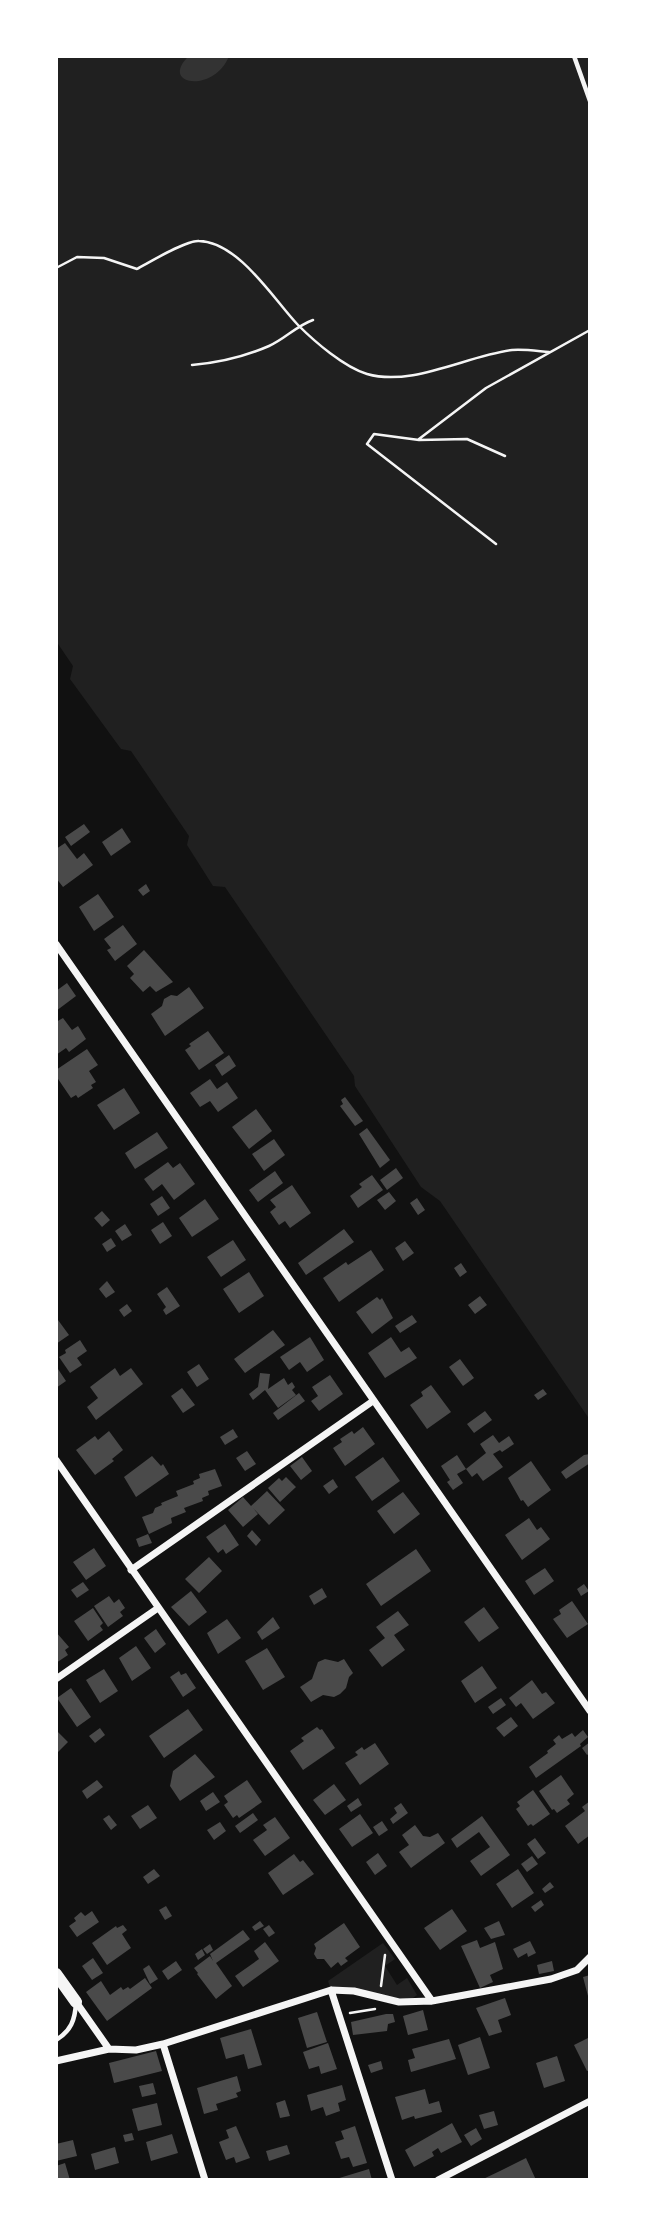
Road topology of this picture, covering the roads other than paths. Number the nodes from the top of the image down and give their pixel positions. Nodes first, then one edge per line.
1 (574, 56) edge
2 (590, 101) edge
3 (56, 944) edge
4 (373, 1401) junction
5 (56, 1460) edge
6 (131, 1570) junction
7 (158, 1608) junction
8 (56, 1679) edge
9 (590, 1711) edge
10 (590, 1957) edge
11 (56, 1974) edge
12 (331, 1990) junction
13 (432, 2001) junction
14 (76, 2002) junction
15 (56, 2040) edge
16 (163, 2043) junction
17 (109, 2049) junction
18 (56, 2061) edge
19 (590, 2101) edge
20 (205, 2180) edge
21 (392, 2180) edge
22 (438, 2180) edge

1 - 2 lane
3 - 4 street
4 - 6 street
4 - 9 street
5 - 6 street
6 - 7 street
7 - 8 street
7 - 13 street
10 - 13 street
11 - 14 street
12 - 13 street
12 - 16 street
12 - 21 street
14 - 15 lane
14 - 17 street
16 - 17 street
16 - 20 street
17 - 18 street
19 - 22 street

